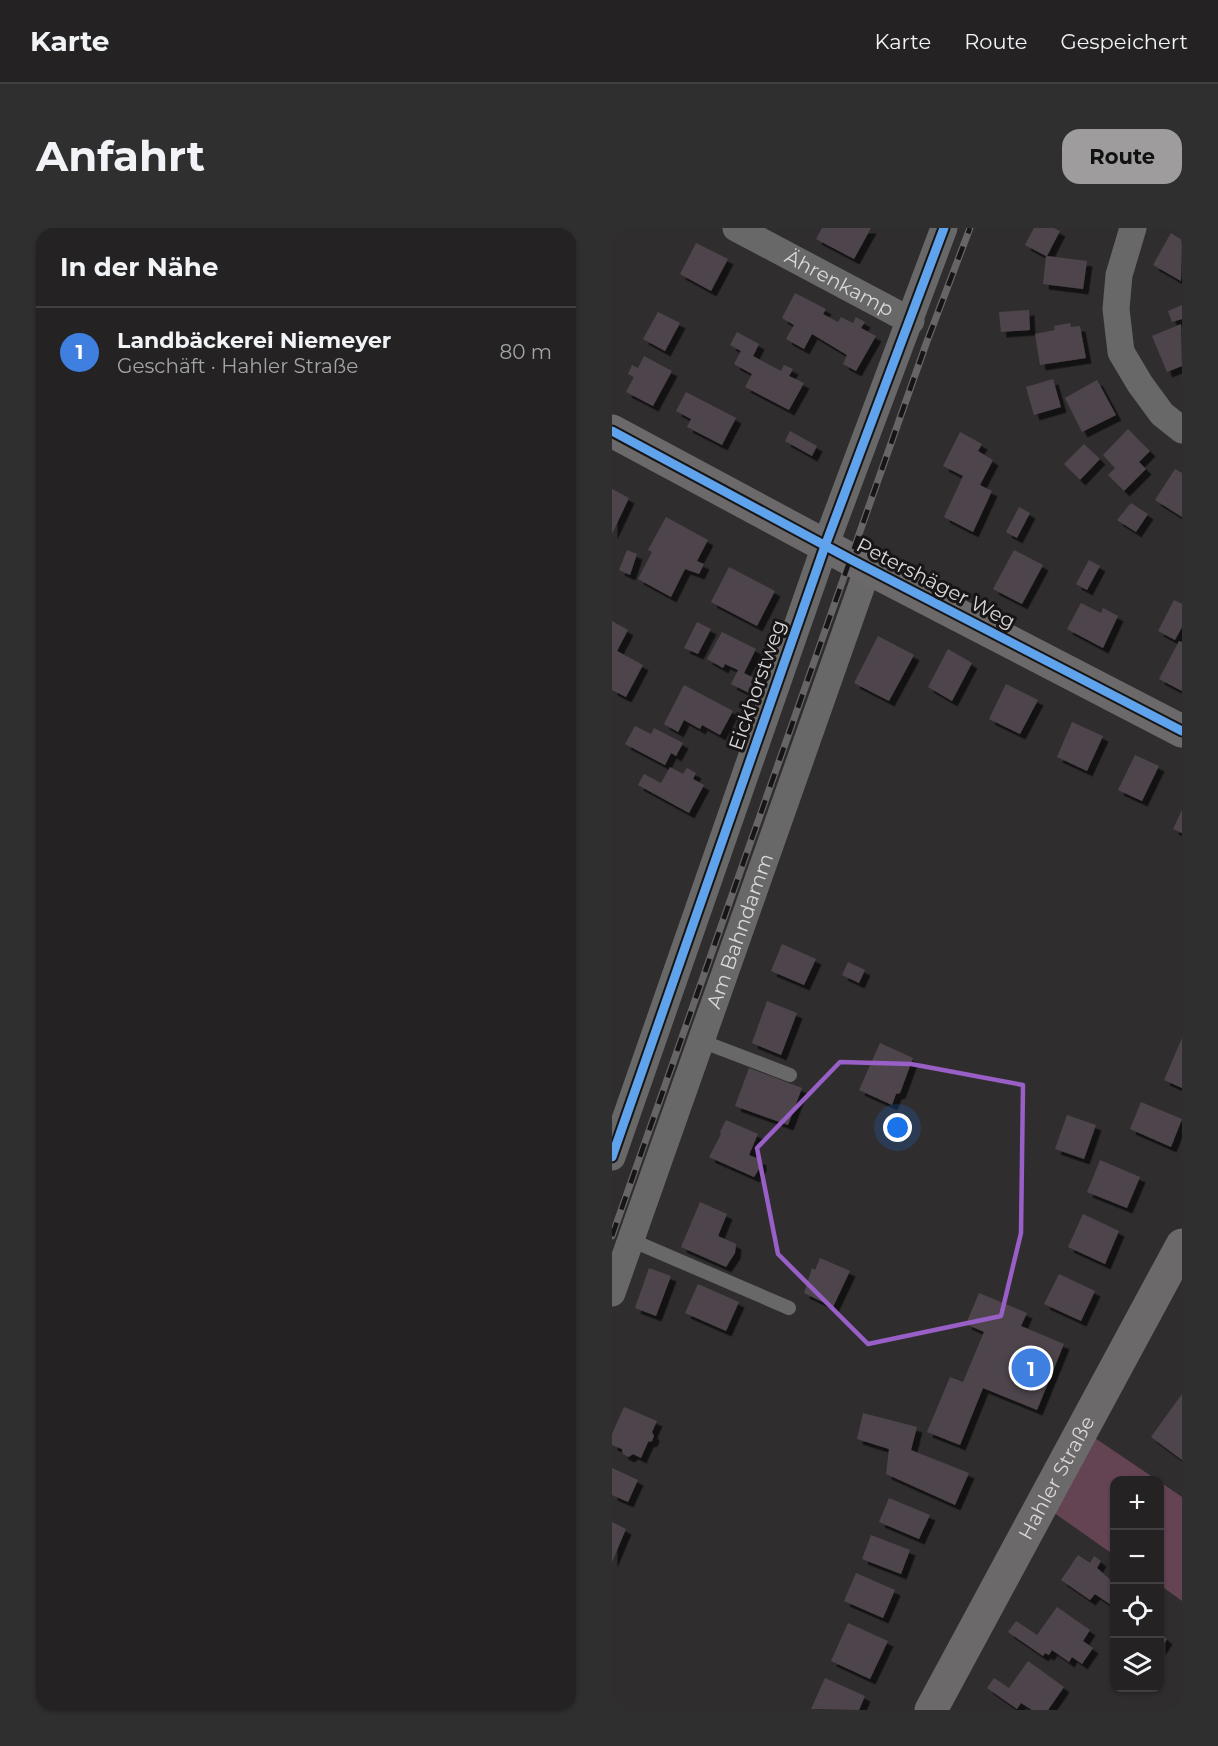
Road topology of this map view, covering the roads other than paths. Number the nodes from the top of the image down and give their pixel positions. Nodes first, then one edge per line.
1 (736, 228) edge
2 (944, 228) edge
3 (1133, 228) edge
4 (911, 321) junction
5 (1182, 430) edge
6 (612, 431) edge
7 (825, 546) junction
8 (868, 568) junction
9 (1182, 731) edge
10 (701, 1041) junction
11 (790, 1075) dead end
12 (612, 1157) edge
13 (631, 1240) junction
14 (1182, 1245) edge
15 (612, 1293) edge
16 (789, 1308) dead end
17 (931, 1710) edge

1 - 4 street, Ährenkamp
2 - 4 street, Eickhorstweg
3 - 5 street
4 - 7 street, Eickhorstweg
6 - 7 street, Petershäger Weg
7 - 8 street, Petershäger Weg
7 - 12 street, Eickhorstweg
8 - 9 street, Petershäger Weg
8 - 10 street, Am Bahndamm
10 - 11 lane
10 - 13 street, Am Bahndamm
13 - 15 street, Am Bahndamm
13 - 16 lane
14 - 17 street, Hahler Straße

